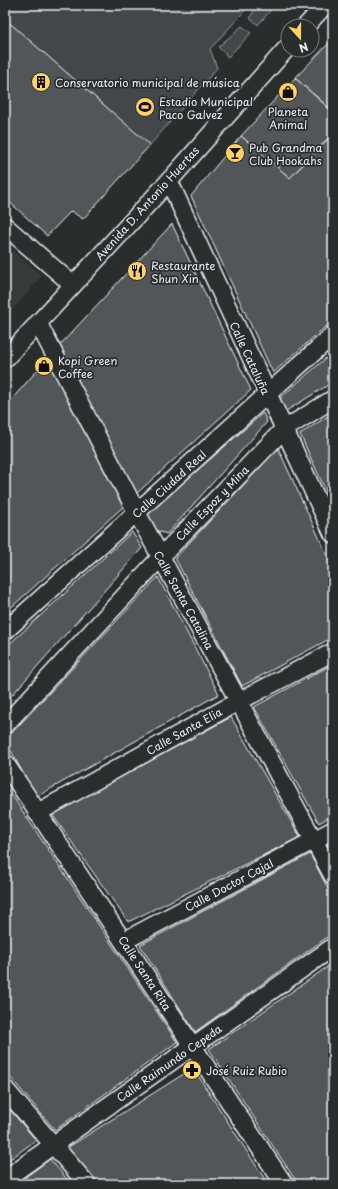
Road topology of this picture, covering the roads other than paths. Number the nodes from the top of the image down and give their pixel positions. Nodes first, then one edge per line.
1 (325, 5) edge
2 (313, 18) edge
3 (280, 56) edge
4 (169, 181) junction
5 (5, 226) edge
6 (73, 285) junction
7 (38, 323) junction
8 (333, 335) edge
9 (5, 359) edge
10 (267, 394) junction
11 (333, 399) edge
12 (283, 430) junction
13 (137, 513) junction
14 (333, 534) edge
15 (161, 556) junction
16 (5, 631) edge
17 (333, 652) edge
18 (239, 701) junction
19 (5, 725) edge
20 (5, 764) edge
21 (37, 813) junction
22 (333, 830) edge
23 (314, 840) junction
24 (333, 876) edge
25 (124, 941) junction
26 (333, 947) edge
27 (194, 1047) junction
28 (5, 1089) edge
29 (53, 1144) junction
30 (5, 1179) edge
31 (87, 1184) edge
32 (284, 1184) edge

1 - 2 street
3 - 4 street, Avenida D. Antonio Huertas
4 - 6 street, Avenida D. Antonio Huertas
4 - 10 street, Calle Cataluña
5 - 6 street
6 - 7 street, Avenida D. Antonio Huertas
7 - 9 street, Avenida D. Antonio Huertas
7 - 13 street, Calle Santa Catalina
8 - 10 street, Calle Ciudad Real
10 - 12 street, Calle Cataluña
10 - 13 street, Calle Ciudad Real
11 - 12 street, Calle Espoz y Mina
12 - 14 street, Calle Cataluña
12 - 15 street, Calle Espoz y Mina
13 - 15 street, Calle Santa Catalina
13 - 16 street, Calle Ciudad Real
15 - 18 street, Calle Santa Catalina
15 - 19 street, Calle Espoz y Mina
17 - 18 street, Calle Santa Elia
18 - 21 street, Calle Santa Elia
18 - 23 street, Calle Santa Catalina
20 - 21 street, Calle Santa Rita
21 - 25 street, Calle Santa Rita
22 - 23 street, Calle Doctor Cajal
23 - 24 street, Calle Santa Catalina
23 - 25 street, Calle Doctor Cajal
25 - 27 street, Calle Santa Rita
26 - 27 street, Calle Raimundo Cepeda
27 - 29 street, Calle Raimundo Cepeda
27 - 32 street, Calle Santa Rita
28 - 29 street
29 - 30 street, Calle Raimundo Cepeda
29 - 31 street

